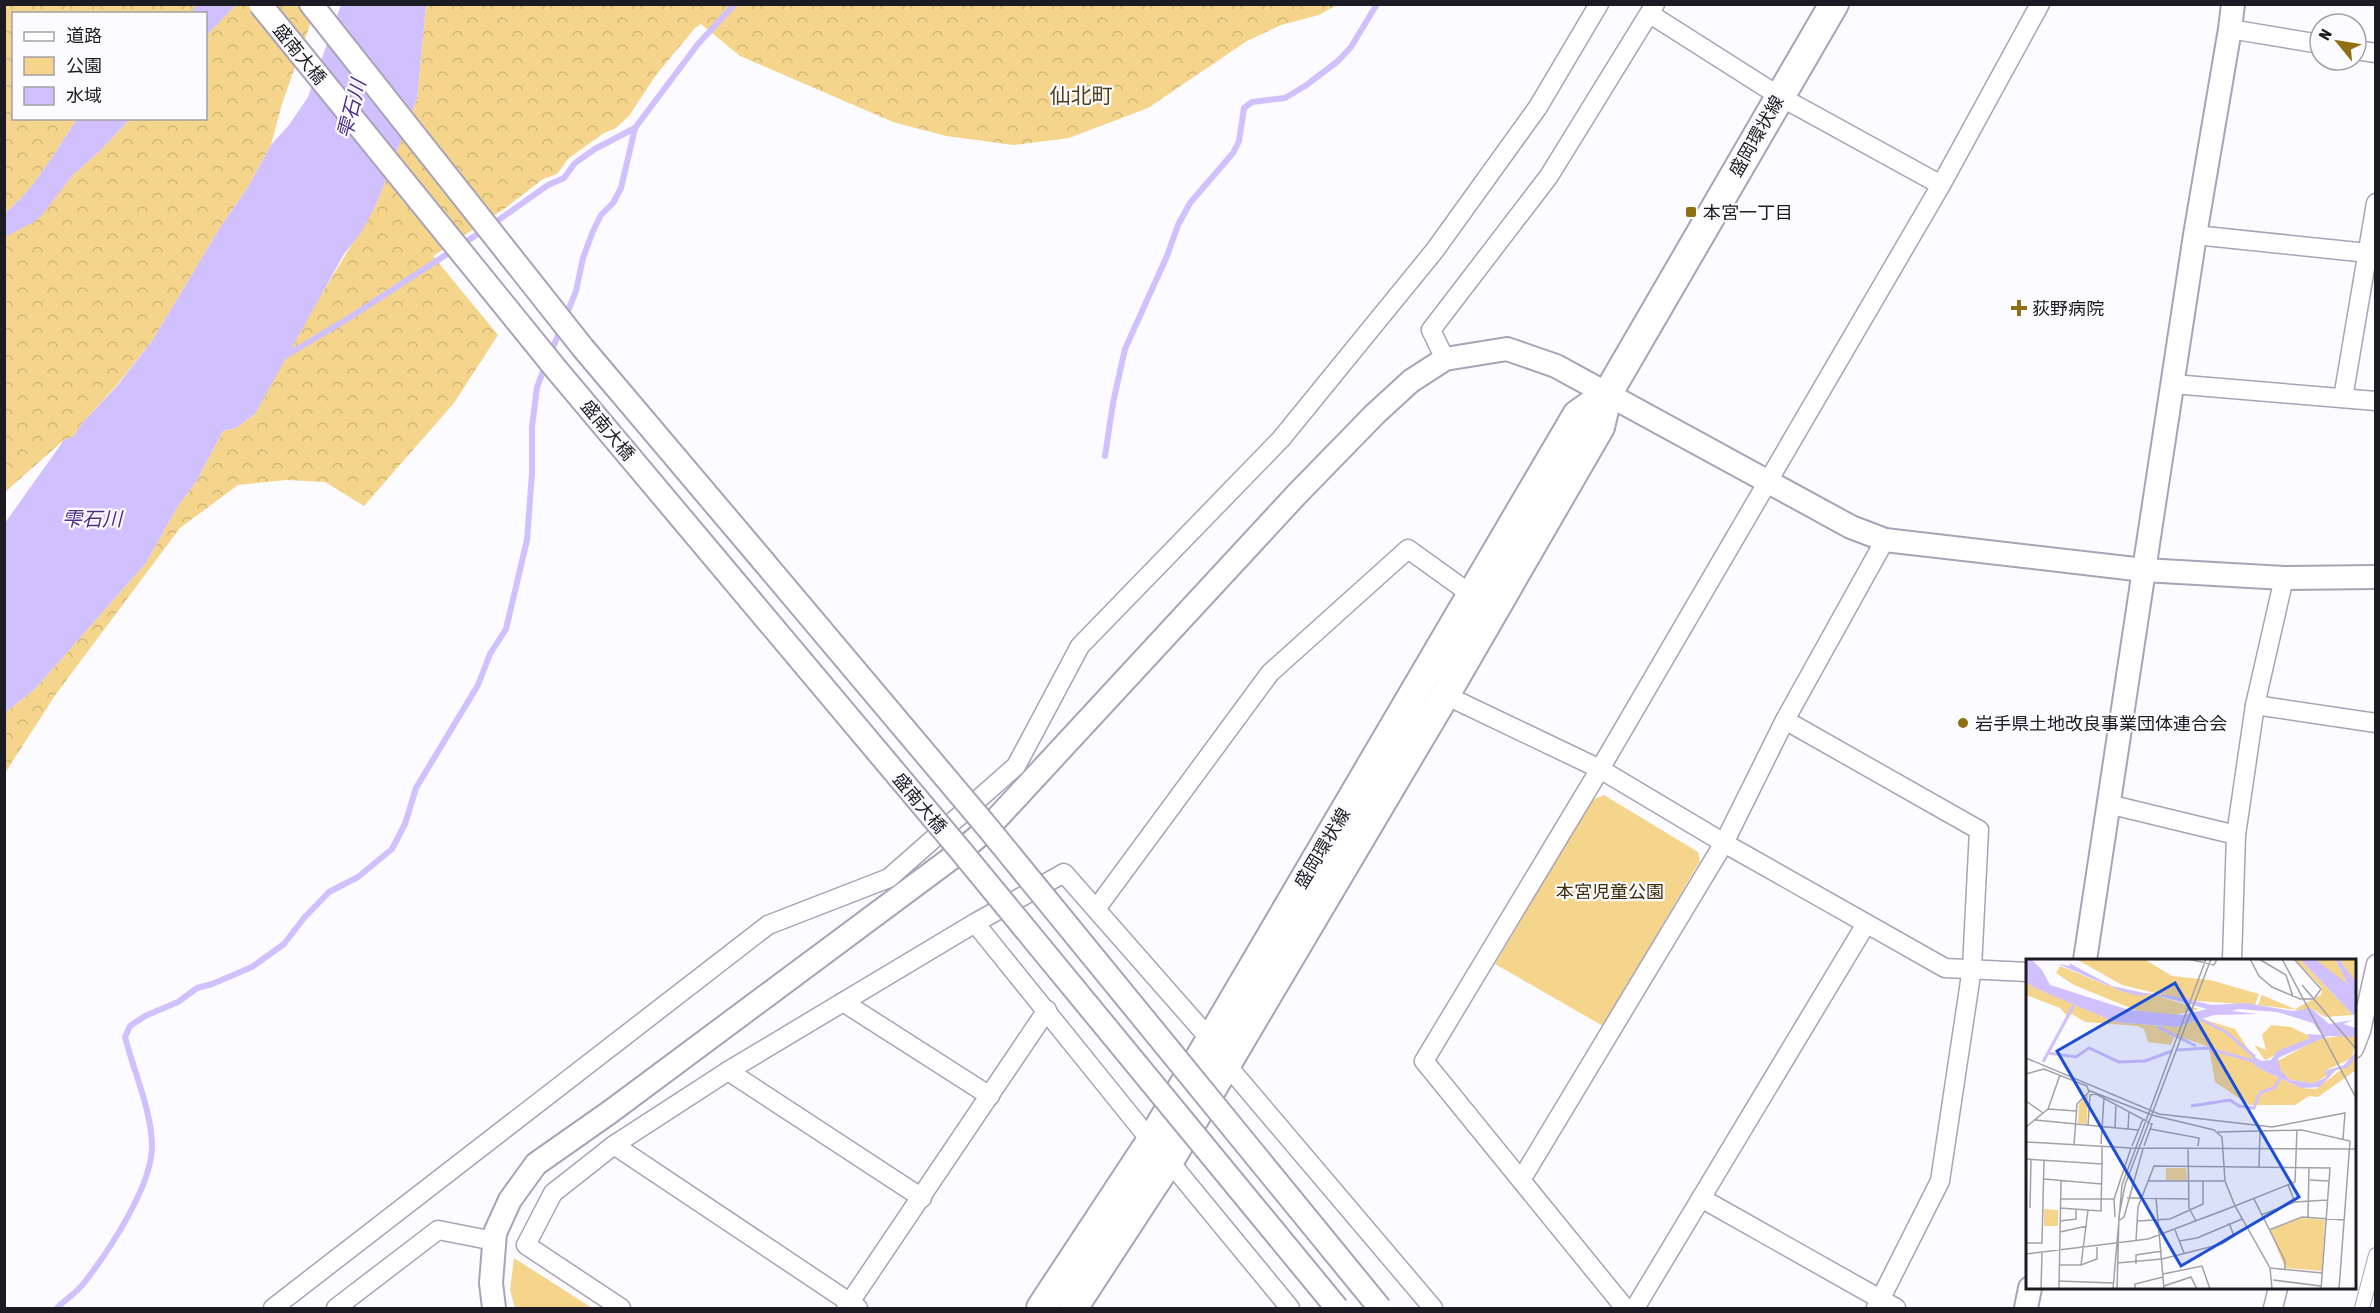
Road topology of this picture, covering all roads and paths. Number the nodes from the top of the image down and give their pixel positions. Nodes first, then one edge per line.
1 (260, 4) edge
2 (311, 4) edge
3 (1599, 4) edge
4 (1834, 4) edge
5 (2040, 4) edge
6 (2232, 4) edge
7 (1653, 9) edge
8 (2230, 29) junction
9 (2308, 42) edge
10 (1779, 96) junction
11 (1941, 185) junction
12 (2376, 203) edge
13 (2194, 235) junction
14 (2368, 253) junction
15 (1445, 359) junction
16 (2174, 384) junction
17 (1608, 393) junction
18 (2343, 398) junction
19 (2376, 400) edge
20 (1768, 481) junction
21 (1885, 540) junction
22 (2144, 570) junction
23 (2376, 577) edge
24 (2284, 578) junction
25 (1472, 595) junction
26 (1445, 695) junction
27 (2255, 705) junction
28 (1785, 720) junction
29 (2376, 723) edge
30 (1599, 769) junction
31 (2108, 804) junction
32 (988, 828) junction
33 (2236, 835) junction
34 (1724, 843) junction
35 (961, 851) junction
36 (1096, 909) junction
37 (975, 923) junction
38 (1866, 924) junction
39 (2085, 959) edge
40 (2232, 959) edge
41 (2376, 964) edge
42 (1972, 968) junction
43 (2026, 972) edge
44 (843, 1002) junction
45 (1047, 1010) junction
46 (1209, 1038) junction
47 (2356, 1045) edge
48 (1226, 1064) junction
49 (728, 1071) junction
50 (990, 1096) junction
51 (614, 1145) junction
52 (1160, 1151) junction
53 (1521, 1180) junction
54 (922, 1198) junction
55 (1701, 1198) junction
56 (494, 1241) junction
57 (2376, 1255) edge
58 (2030, 1289) edge
59 (2278, 1289) edge
60 (1884, 1306) edge
61 (851, 1307) edge
62 (273, 1308) edge
63 (336, 1308) edge
64 (494, 1308) edge
65 (621, 1308) edge
66 (1041, 1308) edge
67 (1073, 1308) edge
68 (1290, 1308) edge
69 (1337, 1308) edge
70 (1380, 1308) edge
71 (1433, 1308) edge
72 (1625, 1308) edge
73 (1635, 1308) edge
74 (2026, 1308) edge
75 (2273, 1308) edge
76 (2362, 1308) edge

1 - 35 street, 盛南大橋, bridge
2 - 32 street, 盛南大橋, bridge
3 - 62 street
4 - 10 main road, 盛岡環状線
5 - 11 street
6 - 8 street
7 - 10 street
7 - 15 street
8 - 9 street
8 - 13 street
10 - 11 street
10 - 17 main road, 盛岡環状線
11 - 20 street
12 - 14 street
13 - 14 street
13 - 16 street
14 - 18 street
15 - 17 street
15 - 32 street
16 - 18 street
16 - 22 street
17 - 20 street
17 - 25 main road, 盛岡環状線
17 - 26 main road, 盛岡環状線
18 - 19 street
20 - 21 street
20 - 30 street
21 - 22 street
21 - 28 street
22 - 24 street
22 - 31 street
23 - 24 street
24 - 27 street
25 - 36 street
25 - 46 main road, 盛岡環状線
26 - 30 street
26 - 48 main road, 盛岡環状線
27 - 29 street
27 - 33 street
28 - 34 street
28 - 42 street
30 - 34 street
30 - 53 street
31 - 33 street
31 - 39 street
32 - 35 street
32 - 70 street, 盛南大橋, bridge
33 - 40 street
34 - 38 street
34 - 53 street
35 - 56 street
35 - 69 street, 盛南大橋, bridge
36 - 37 street
36 - 46 street
37 - 44 street
37 - 45 street
38 - 42 street
38 - 55 street
41 - 47 street
42 - 43 street
42 - 60 street
44 - 49 street
44 - 50 street
45 - 50 street
45 - 52 street
46 - 52 main road, 盛岡環状線
48 - 52 main road, 盛岡環状線
48 - 71 street
49 - 51 street
49 - 54 street
50 - 54 street
51 - 61 street
51 - 65 street
52 - 66 main road, 盛岡環状線
52 - 67 main road, 盛岡環状線
52 - 68 street
53 - 72 street
54 - 61 street
55 - 60 street
55 - 73 street
56 - 63 street
56 - 64 street
57 - 76 street
58 - 74 street
59 - 75 street

